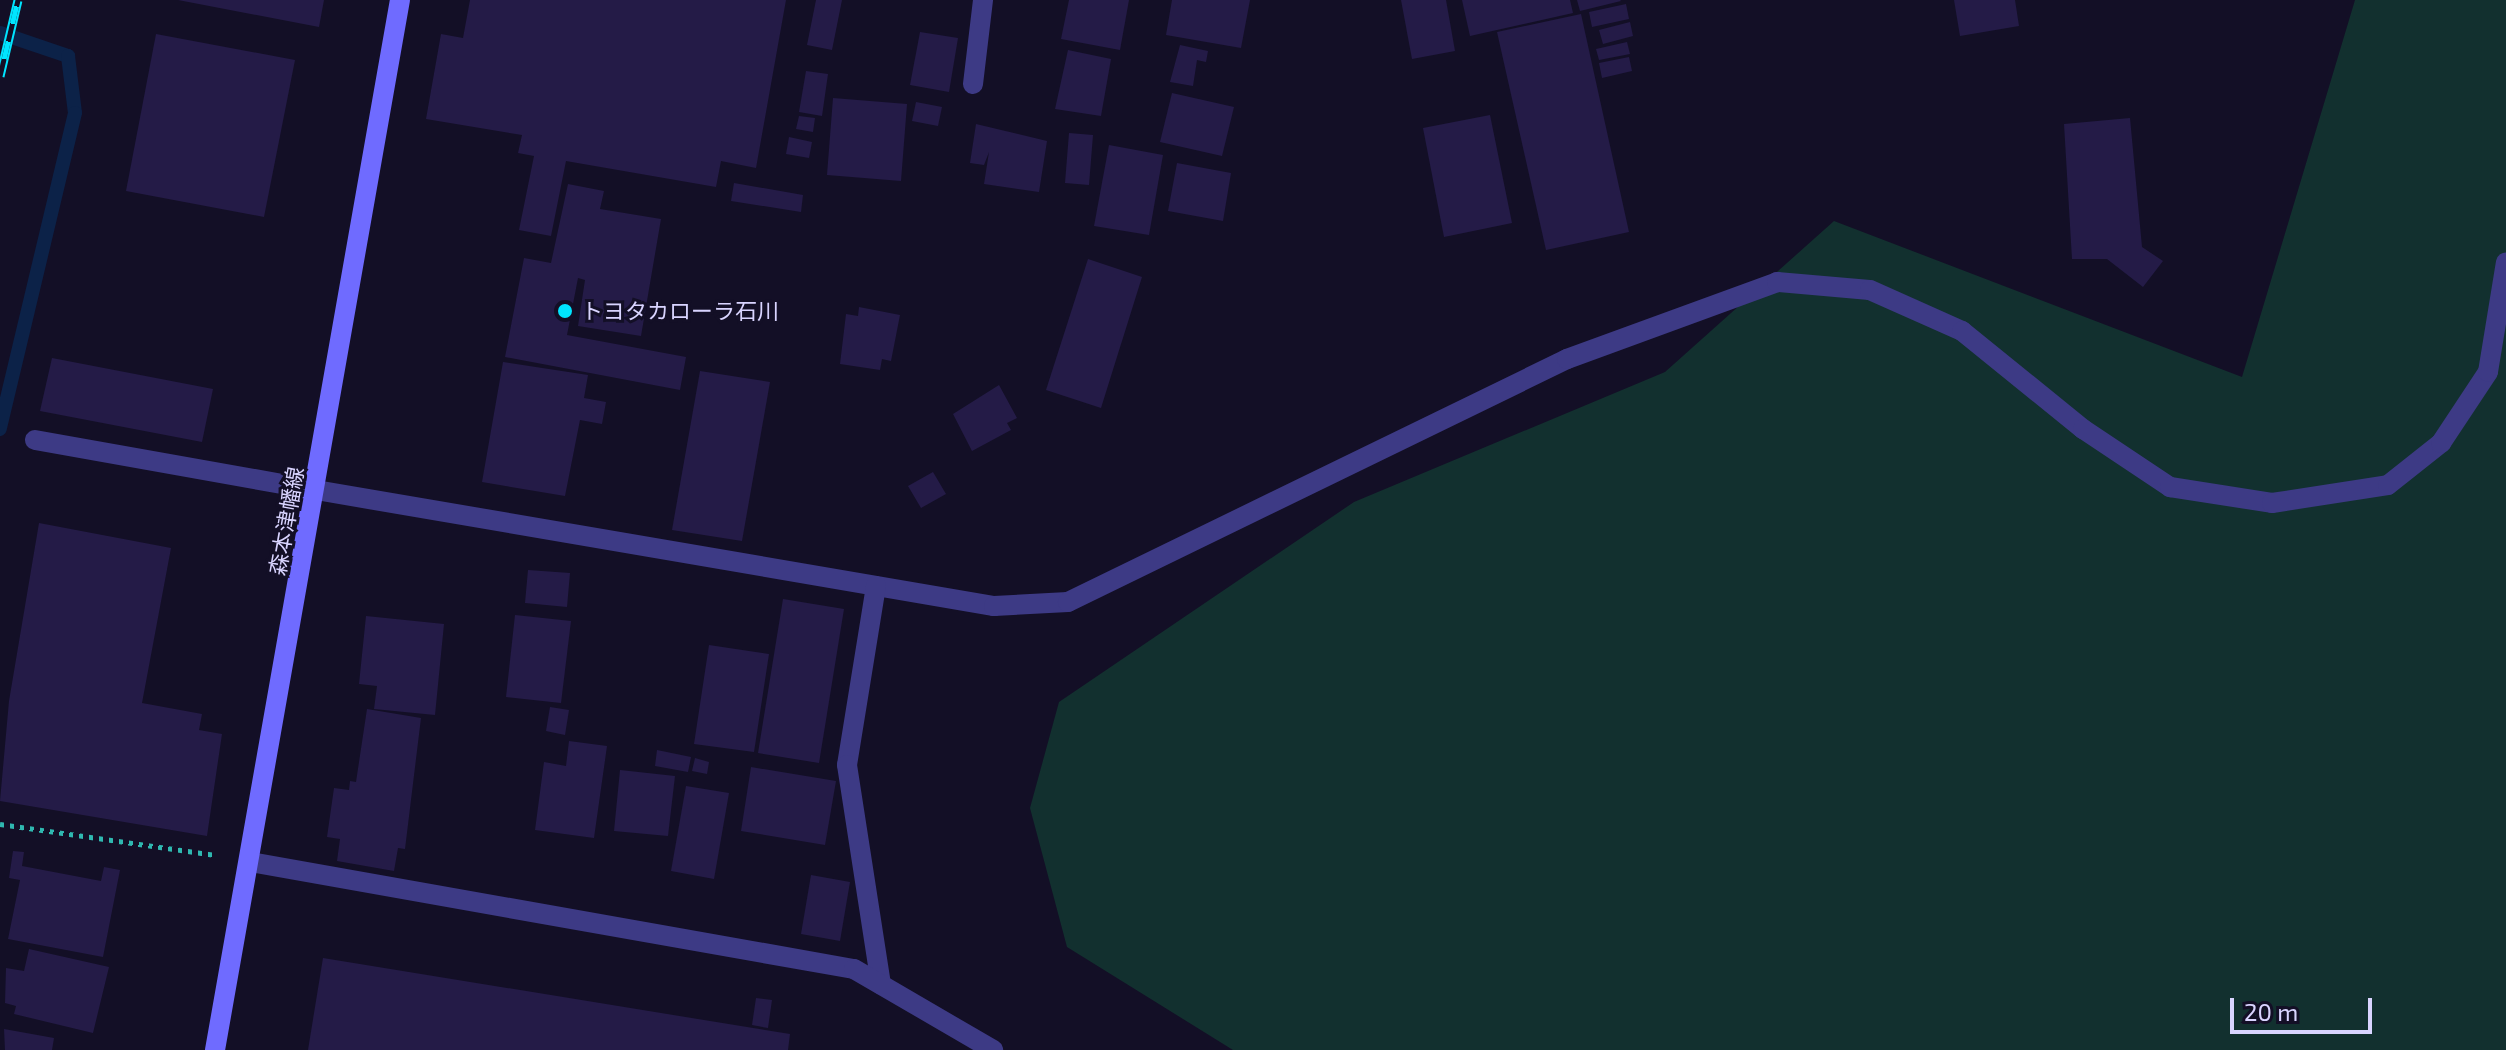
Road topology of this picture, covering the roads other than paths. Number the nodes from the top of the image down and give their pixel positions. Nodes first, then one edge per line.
1 (400, 0) edge
2 (983, 0) edge
3 (973, 84) dead end
4 (2506, 262) edge
5 (35, 440) dead end
6 (316, 490) junction
7 (876, 586) junction
8 (250, 862) junction
9 (881, 984) junction
10 (215, 1050) edge
11 (993, 1050) edge

1 - 6 main road, 森本津幡線
2 - 3 street
4 - 7 street
5 - 6 street
6 - 7 street
6 - 8 main road, 森本津幡線
7 - 9 street
8 - 9 street
8 - 10 main road, 森本津幡線
9 - 11 street

